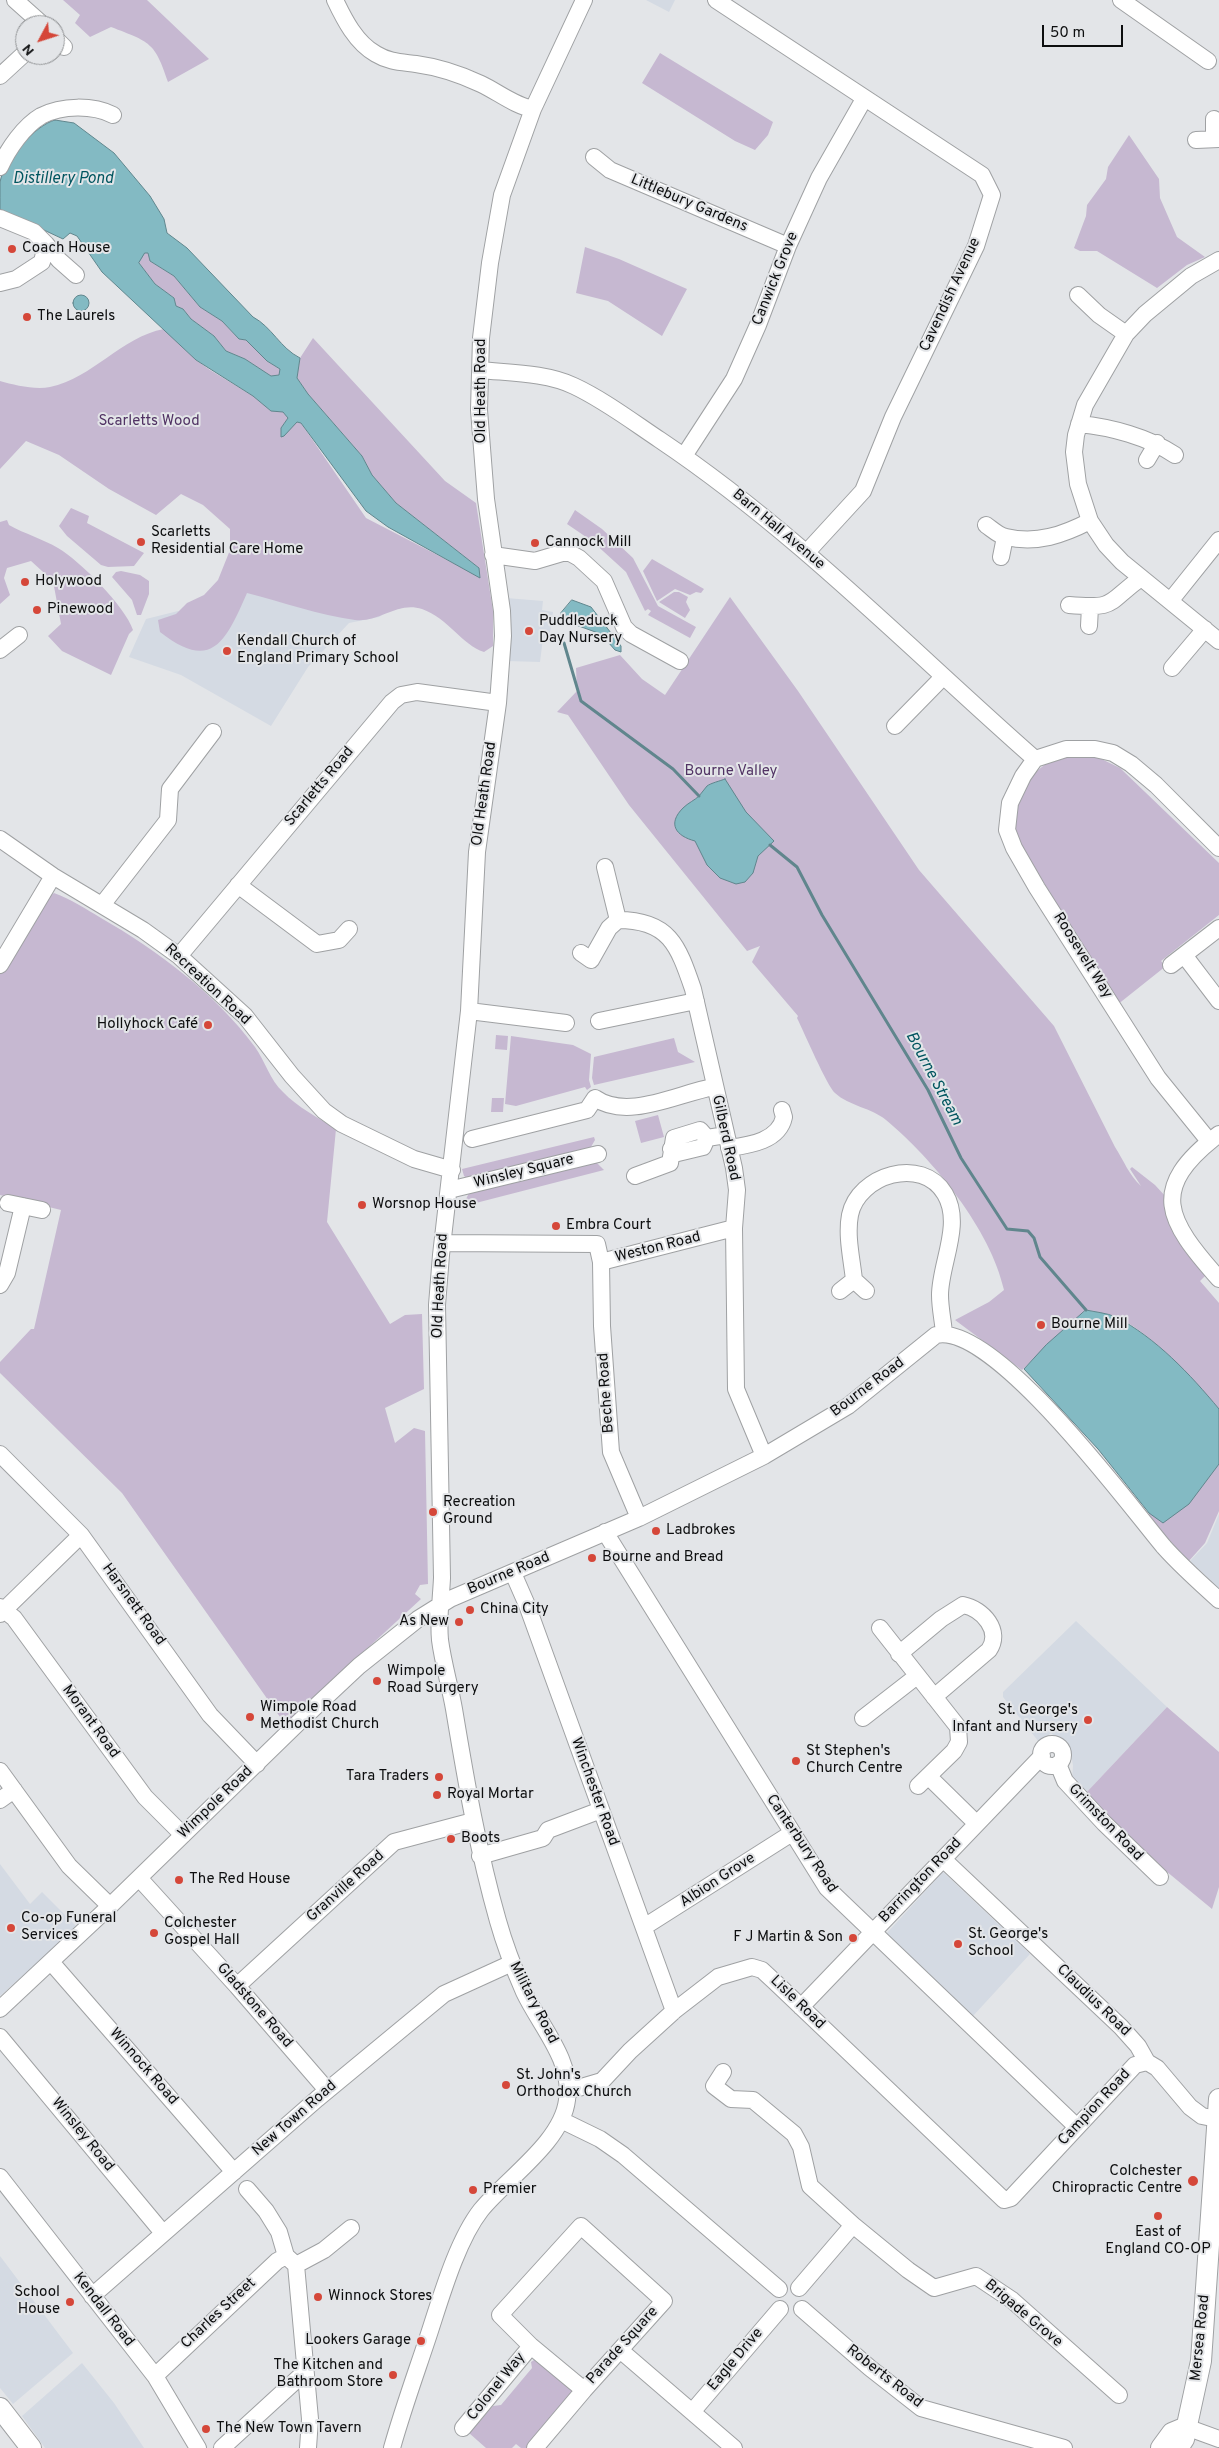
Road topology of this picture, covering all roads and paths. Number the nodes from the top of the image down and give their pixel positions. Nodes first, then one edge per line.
1 (15, 0) edge
2 (335, 0) edge
3 (584, 0) edge
4 (716, 0) edge
5 (1121, 0) edge
6 (32, 15) edge
7 (1208, 61) dead end
8 (15, 62) edge
9 (0, 76) edge
10 (864, 99) junction
11 (533, 109) junction
12 (113, 115) dead end
13 (1214, 119) dead end
14 (1216, 139) edge
15 (1196, 140) dead end
16 (594, 157) dead end
17 (0, 167) edge
18 (0, 218) edge
19 (46, 244) junction
20 (788, 246) junction
21 (1219, 260) edge
22 (76, 275) dead end
23 (0, 283) edge
24 (1078, 295) dead end
25 (1126, 334) junction
26 (481, 370) junction
27 (1079, 424) junction
28 (1157, 443) junction
29 (1175, 455) dead end
30 (684, 456) junction
31 (1147, 460) dead end
32 (1090, 521) junction
33 (986, 525) dead end
34 (1005, 537) junction
35 (1219, 540) edge
36 (806, 552) junction
37 (494, 555) junction
38 (1001, 557) dead end
39 (1141, 578) junction
40 (1171, 600) junction
41 (1069, 605) dead end
42 (1090, 606) junction
43 (1088, 626) dead end
44 (1205, 629) junction
45 (19, 635) dead end
46 (1219, 641) edge
47 (0, 649) edge
48 (680, 661) dead end
49 (1172, 668) dead end
50 (943, 677) junction
51 (498, 703) junction
52 (895, 726) dead end
53 (214, 732) dead end
54 (1035, 759) junction
55 (0, 839) edge
56 (1219, 848) edge
57 (605, 867) dead end
58 (53, 876) junction
59 (238, 885) junction
60 (102, 905) junction
61 (618, 920) junction
62 (1219, 928) edge
63 (349, 930) dead end
64 (581, 953) dead end
65 (1184, 955) junction
66 (179, 956) junction
67 (0, 965) edge
68 (1171, 965) dead end
69 (696, 1001) junction
70 (1219, 1001) edge
71 (469, 1011) junction
72 (599, 1021) dead end
73 (566, 1023) dead end
74 (714, 1087) junction
75 (782, 1110) dead end
76 (1214, 1138) edge
77 (472, 1139) dead end
78 (728, 1141) junction
79 (598, 1154) dead end
80 (452, 1170) junction
81 (636, 1176) dead end
82 (449, 1190) junction
83 (42, 1210) dead end
84 (734, 1228) junction
85 (443, 1243) junction
86 (601, 1262) junction
87 (1219, 1279) edge
88 (0, 1285) edge
89 (840, 1291) dead end
90 (944, 1333) junction
91 (0, 1454) edge
92 (764, 1456) junction
93 (639, 1518) junction
94 (605, 1532) junction
95 (80, 1535) junction
96 (513, 1573) junction
97 (1219, 1600) edge
98 (439, 1606) junction
99 (1, 1610) edge
100 (880, 1628) dead end
101 (900, 1654) junction
102 (917, 1676) junction
103 (934, 1697) junction
104 (863, 1718) dead end
105 (257, 1764) junction
106 (1058, 1764) joint
107 (0, 1771) edge
108 (14, 1790) junction
109 (0, 1800) edge
110 (601, 1810) junction
111 (473, 1821) junction
112 (976, 1823) junction
113 (792, 1833) junction
114 (183, 1835) junction
115 (480, 1856) junction
116 (943, 1859) junction
117 (1160, 1877) dead end
118 (139, 1878) junction
119 (110, 1906) junction
120 (644, 1927) junction
121 (872, 1932) junction
122 (51, 1962) junction
123 (512, 1963) junction
124 (237, 1986) junction
125 (800, 2007) junction
126 (0, 2009) edge
127 (674, 2011) junction
128 (0, 2037) edge
129 (1147, 2062) junction
130 (723, 2072) dead end
131 (327, 2090) junction
132 (568, 2091) junction
133 (1219, 2098) edge
134 (1217, 2119) junction
135 (561, 2120) junction
136 (1078, 2128) junction
137 (234, 2172) junction
138 (0, 2177) edge
139 (1216, 2183) edge
140 (247, 2189) dead end
141 (1004, 2200) joint
142 (853, 2225) junction
143 (351, 2228) dead end
144 (163, 2233) junction
145 (291, 2260) junction
146 (804, 2282) junction
147 (779, 2289) junction
148 (92, 2296) junction
149 (780, 2309) junction
150 (802, 2309) junction
151 (530, 2346) junction
152 (620, 2350) junction
153 (305, 2372) junction
154 (155, 2376) junction
155 (584, 2390) junction
156 (1119, 2395) dead end
157 (0, 2408) edge
158 (692, 2412) junction
159 (1186, 2427) junction
160 (463, 2428) dead end
161 (1219, 2439) edge
162 (30, 2448) edge
163 (198, 2448) edge
164 (222, 2448) edge
165 (308, 2448) edge
166 (392, 2448) edge
167 (535, 2448) edge
168 (734, 2448) edge
169 (1064, 2448) edge
170 (1161, 2448) edge
171 (1178, 2448) edge

1 - 6 street
2 - 11 street
3 - 11 street, Old Heath Road
4 - 10 street, Cavendish Avenue
5 - 7 street
8 - 9 street
10 - 20 street, Canwick Grove
10 - 36 street, Cavendish Avenue
11 - 26 street, Old Heath Road
12 - 17 street
13 - 14 street
14 - 15 street
16 - 20 street, Littlebury Gardens
18 - 19 street
19 - 22 street
19 - 23 street
20 - 30 street, Canwick Grove
21 - 25 street
24 - 25 street
25 - 27 street
26 - 30 street, Barn Hall Avenue
26 - 37 street, Old Heath Road
27 - 28 street
27 - 32 street
28 - 29 street
28 - 31 street
30 - 36 street, Barn Hall Avenue
32 - 34 street
32 - 39 street
33 - 34 street
34 - 38 street
35 - 40 street
36 - 50 street, Barn Hall Avenue
37 - 48 street
37 - 51 street, Old Heath Road
39 - 40 street
39 - 42 street
40 - 44 street
41 - 42 street
42 - 43 street
44 - 46 street
44 - 49 street
45 - 47 street
50 - 52 street
50 - 54 street, Barn Hall Avenue
51 - 59 street, Scarletts Road
51 - 71 street, Old Heath Road
53 - 60 street
54 - 56 street
54 - 76 street, Roosevelt Way
55 - 58 street, Recreation Road
57 - 61 street
58 - 60 street, Recreation Road
58 - 67 street
59 - 63 street
59 - 66 street, Scarletts Road
60 - 66 street, Recreation Road
61 - 64 street
61 - 69 street, Gilberd Road
62 - 65 street
65 - 68 street
65 - 70 street
66 - 80 street, Recreation Road
69 - 72 street
69 - 74 street, Gilberd Road
71 - 73 street
71 - 80 street, Old Heath Road
74 - 77 street
74 - 78 street, Gilberd Road
75 - 78 street
76 - 87 street
78 - 81 street
78 - 84 street, Gilberd Road
79 - 82 street, Winsley Square
80 - 82 street, Old Heath Road
82 - 85 street, Old Heath Road
83 - 88 street
84 - 86 street, Weston Road
84 - 92 street, Gilberd Road
85 - 86 street, Weston Road
85 - 98 street, Old Heath Road
86 - 93 street, Beche Road
89 - 90 street
90 - 92 street, Bourne Road
90 - 97 street
91 - 95 street, Harsnett Road
92 - 93 street, Bourne Road
93 - 94 street, Bourne Road
94 - 96 street, Bourne Road
94 - 113 street, Canterbury Road
95 - 99 street
95 - 105 street, Harsnett Road
96 - 98 street, Bourne Road
96 - 110 street, Winchester Road
98 - 105 street, Wimpole Road
98 - 111 street, Military Road
99 - 114 street, Morant Road
100 - 101 street
101 - 102 street
101 - 103 street
102 - 103 street
102 - 104 street
103 - 112 street
105 - 114 street, Wimpole Road
106 - 112 street, Barrington Road
106 - 117 street, Grimston Road
107 - 108 street
108 - 109 street
108 - 119 street
110 - 115 street
110 - 120 street, Winchester Road
111 - 115 street, Military Road
111 - 124 street, Granville Road
112 - 116 street, Barrington Road
113 - 120 street, Albion Grove
113 - 121 street, Canterbury Road
114 - 118 street, Wimpole Road
115 - 123 street, Military Road
116 - 121 street, Barrington Road
116 - 129 street, Claudius Road
118 - 119 street, Wimpole Road
118 - 124 street, Gladstone Road
119 - 122 street, Wimpole Road
120 - 127 street, Winchester Road
121 - 125 street, Barrington Road
121 - 136 street, Canterbury Road
122 - 126 street, Wimpole Road
122 - 137 street, Winnock Road
123 - 131 street, New Town Road
123 - 132 street, Military Road
124 - 131 street, Gladstone Road
125 - 127 street, Lisle Road
125 - 141 street, Lisle Road
127 - 132 street, Lisle Road
128 - 144 street, Winsley Road
129 - 134 street, Claudius Road
129 - 136 street, Campion Road
130 - 142 street
131 - 137 street, New Town Road
132 - 135 street, Military Road
133 - 134 main road, Mersea Road
134 - 139 main road, Mersea Road
135 - 147 street
135 - 166 street, Military Road
136 - 141 street, Campion Road
137 - 144 street, New Town Road
138 - 148 street, Kendall Road
139 - 159 main road, Mersea Road
140 - 145 street
142 - 146 street
142 - 156 street, Brigade Grove
143 - 145 street, Charles Street
144 - 148 street, New Town Road
145 - 153 street
145 - 154 street, Charles Street
146 - 147 street
146 - 150 street
147 - 149 street
148 - 154 street, Kendall Road
149 - 150 street
149 - 158 street, Eagle Drive
150 - 169 street, Roberts Road
151 - 152 street, Parade Square
151 - 155 street, Parade Square
151 - 160 street, Colonel Way
152 - 155 street, Parade Square
152 - 158 street
153 - 164 street
153 - 165 street
154 - 163 street, Kendall Road
155 - 167 street
157 - 162 main road
158 - 168 street
159 - 161 street
159 - 170 main road
159 - 171 main road, Mersea Road

